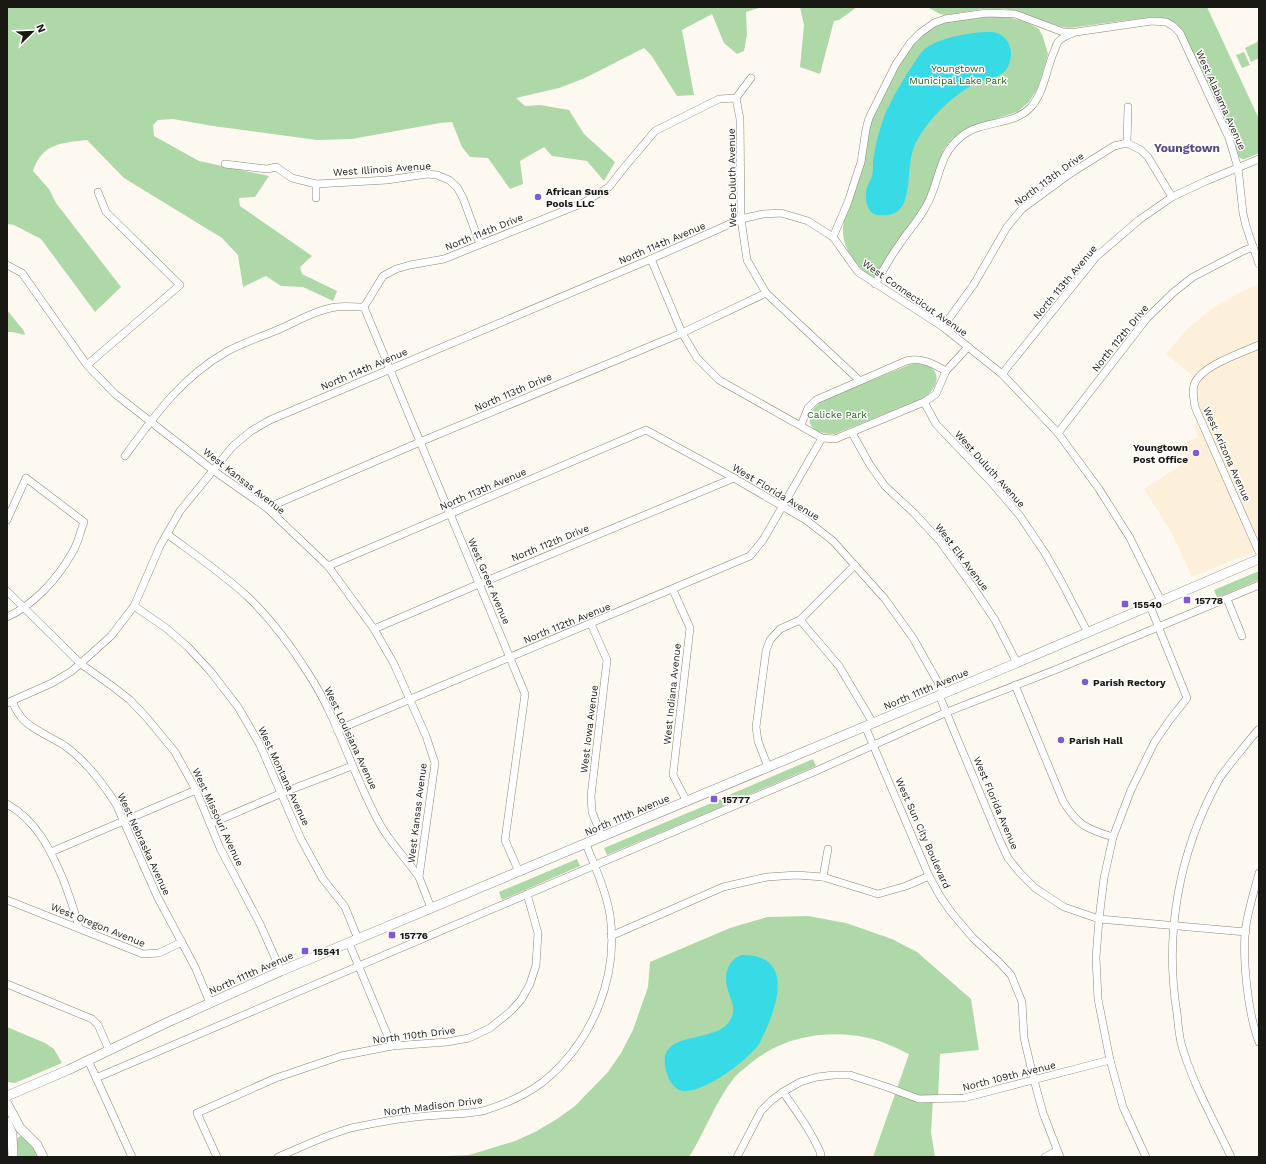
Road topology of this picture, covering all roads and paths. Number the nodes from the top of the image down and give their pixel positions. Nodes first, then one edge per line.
1 (1076, 32) junction
2 (751, 78) dead end
3 (736, 98) junction
4 (1128, 107) dead end
5 (1127, 143) junction
6 (1259, 159) edge
7 (225, 164) dead end
8 (1238, 168) junction
9 (316, 184) junction
10 (98, 192) dead end
11 (1172, 197) junction
12 (316, 198) dead end
13 (741, 220) junction
14 (833, 237) junction
15 (480, 244) junction
16 (1253, 247) junction
17 (651, 259) junction
18 (1259, 264) edge
19 (7, 265) edge
20 (875, 284) junction
21 (766, 293) junction
22 (364, 307) junction
23 (943, 327) junction
24 (682, 333) junction
25 (1259, 345) edge
26 (968, 347) junction
27 (87, 365) junction
28 (389, 369) junction
29 (946, 371) junction
30 (1002, 374) junction
31 (859, 380) junction
32 (924, 402) junction
33 (151, 421) junction
34 (801, 425) junction
35 (646, 430) joint
36 (852, 433) junction
37 (1058, 433) junction
38 (822, 438) junction
39 (420, 442) junction
40 (125, 456) dead end
41 (214, 471) junction
42 (734, 478) junction
43 (783, 506) junction
44 (267, 508) junction
45 (449, 514) junction
46 (7, 520) edge
47 (167, 534) junction
48 (1259, 552) edge
49 (1259, 559) edge
50 (855, 565) junction
51 (328, 566) junction
52 (479, 584) junction
53 (1259, 585) edge
54 (673, 590) junction
55 (7, 591) edge
56 (1226, 599) junction
57 (1161, 601) junction
58 (134, 606) junction
59 (1150, 606) junction
60 (24, 607) junction
61 (7, 617) edge
62 (800, 620) junction
63 (591, 624) junction
64 (1158, 628) junction
65 (374, 629) junction
66 (1088, 633) junction
67 (1242, 636) dead end
68 (510, 657) junction
69 (1017, 663) junction
70 (81, 664) junction
71 (1015, 686) junction
72 (942, 694) junction
73 (410, 700) junction
74 (9, 702) edge
75 (946, 712) junction
76 (869, 725) junction
77 (1259, 729) edge
78 (337, 730) junction
79 (873, 745) junction
80 (352, 766) junction
81 (768, 767) junction
82 (196, 790) junction
83 (282, 793) junction
84 (687, 802) junction
85 (7, 804) edge
86 (123, 821) junction
87 (210, 824) junction
88 (602, 837) junction
89 (1113, 837) junction
90 (586, 844) junction
91 (828, 849) dead end
92 (51, 852) junction
93 (595, 866) junction
94 (519, 872) junction
95 (1259, 873) edge
96 (929, 876) junction
97 (419, 877) junction
98 (823, 877) junction
99 (527, 894) junction
100 (7, 900) edge
101 (432, 908) junction
102 (1099, 919) junction
103 (1174, 925) junction
104 (79, 928) junction
105 (1246, 932) junction
106 (611, 936) junction
107 (358, 939) junction
108 (182, 942) junction
109 (349, 943) junction
110 (359, 966) junction
111 (282, 971) junction
112 (7, 984) edge
113 (210, 1003) junction
114 (1259, 1042) edge
115 (392, 1046) junction
116 (109, 1050) junction
117 (88, 1060) junction
118 (1110, 1060) junction
119 (96, 1078) junction
120 (1034, 1080) junction
121 (783, 1092) junction
122 (7, 1096) edge
123 (7, 1104) edge
124 (7, 1122) edge
125 (1059, 1154) edge
126 (13, 1157) edge
127 (43, 1157) edge
128 (132, 1157) edge
129 (217, 1157) edge
130 (278, 1157) edge
131 (737, 1157) edge
132 (820, 1157) edge
133 (1045, 1157) edge
134 (1146, 1157) edge
135 (1232, 1157) edge

1 - 8 street, West Alabama Avenue
1 - 14 street
1 - 20 street
2 - 3 street
3 - 13 street, West Duluth Avenue
3 - 15 street, North 114th Drive
4 - 5 street
5 - 11 street
5 - 23 street, North 113th Drive
6 - 8 street, North 113th Avenue
7 - 9 street, West Illinois Avenue
8 - 11 street, North 113th Avenue
8 - 16 street, West Alabama Avenue
9 - 12 street
9 - 15 street, West Illinois Avenue
10 - 27 street
11 - 30 street, North 113th Avenue
13 - 14 street, North 114th Avenue
13 - 17 street, North 114th Avenue
13 - 21 street, West Duluth Avenue
14 - 20 street, West Connecticut Avenue
15 - 22 street, North 114th Drive
16 - 18 street, West Alabama Avenue
16 - 37 street, North 112th Drive
17 - 24 street
17 - 28 street, North 114th Avenue
19 - 27 street, West Kansas Avenue
20 - 23 street, West Connecticut Avenue
21 - 24 street, North 113th Drive
21 - 31 street, West Duluth Avenue
22 - 28 street, West Greer Avenue
22 - 33 street
23 - 26 street, West Connecticut Avenue
24 - 34 street
24 - 39 street, North 113th Drive
25 - 48 street, West Arizona Avenue
26 - 29 street
26 - 30 street, West Connecticut Avenue
27 - 33 street, West Kansas Avenue
28 - 39 street, West Greer Avenue
28 - 41 street, North 114th Avenue
29 - 31 street
29 - 32 street
30 - 37 street, West Connecticut Avenue
31 - 34 street
32 - 36 street
32 - 66 street, West Duluth Avenue
33 - 40 street
33 - 41 street, West Kansas Avenue
34 - 38 street
35 - 42 street, West Florida Avenue
35 - 45 street, North 113th Avenue
36 - 38 street
36 - 69 street, West Elk Avenue
37 - 57 street, West Connecticut Avenue
38 - 43 street, North 112th Avenue
39 - 44 street, North 113th Drive
39 - 45 street, West Greer Avenue
41 - 44 street, West Kansas Avenue
41 - 47 street, North 114th Avenue
42 - 43 street, West Florida Avenue
42 - 52 street, North 112th Drive
43 - 50 street, West Florida Avenue
43 - 54 street, North 112th Avenue
44 - 51 street, West Kansas Avenue
45 - 51 street, North 113th Avenue
45 - 52 street, West Greer Avenue
46 - 60 street
47 - 58 street, North 114th Avenue
47 - 78 street, West Louisiana Avenue
49 - 57 street, North 111th Avenue
50 - 62 street
50 - 72 street, West Florida Avenue
51 - 65 street, West Kansas Avenue
52 - 65 street, North 112th Drive
52 - 68 street, West Greer Avenue
53 - 56 street
54 - 63 street, North 112th Avenue
54 - 84 street, West Indiana Avenue
55 - 60 street, West Missouri Avenue
56 - 64 street
56 - 67 street
57 - 59 street, North 111th Avenue
58 - 70 street, North 114th Avenue
58 - 83 street, West Montana Avenue
59 - 64 street
59 - 66 street, North 111th Avenue
60 - 61 street
60 - 70 street, West Missouri Avenue
62 - 76 street, West Sun City Boulevard
62 - 81 street
63 - 68 street, North 112th Avenue
63 - 88 street, West Iowa Avenue
64 - 71 street
64 - 89 street
65 - 73 street, West Kansas Avenue
66 - 69 street, North 111th Avenue
68 - 73 street, North 112th Avenue
68 - 94 street, West Greer Avenue
69 - 72 street, North 111th Avenue
70 - 74 street, North 114th Avenue
70 - 82 street, West Missouri Avenue
71 - 75 street
71 - 89 street
72 - 75 street, West Florida Avenue
72 - 76 street, North 111th Avenue
73 - 78 street, North 112th Avenue
73 - 97 street, West Kansas Avenue
74 - 86 street, West Nebraska Avenue
75 - 79 street
75 - 102 street, West Florida Avenue
76 - 79 street, West Sun City Boulevard
76 - 81 street, North 111th Avenue
77 - 103 street
78 - 80 street, West Louisiana Avenue
79 - 93 street
79 - 96 street, West Sun City Boulevard
80 - 83 street
80 - 97 street, West Louisiana Avenue
81 - 84 street, North 111th Avenue
82 - 86 street
82 - 87 street, West Missouri Avenue
83 - 87 street
83 - 107 street, West Montana Avenue
84 - 88 street, North 111th Avenue
85 - 92 street
86 - 92 street
86 - 108 street, West Nebraska Avenue
87 - 111 street, West Missouri Avenue
88 - 90 street, North 111th Avenue
89 - 102 street
90 - 93 street, North Madison Drive
90 - 94 street, North 111th Avenue
91 - 98 street
92 - 104 street
93 - 99 street
93 - 106 street, North Madison Drive
94 - 101 street, North 111th Avenue
95 - 105 street
96 - 98 street
96 - 120 street, West Sun City Boulevard
97 - 101 street, West Kansas Avenue
98 - 106 street
99 - 110 street
99 - 115 street, North 110th Drive
100 - 104 street, West Oregon Avenue
101 - 107 street, North 111th Avenue
102 - 103 street, West Florida Avenue
102 - 118 street
103 - 105 street, West Florida Avenue
103 - 135 street
104 - 108 street, West Oregon Avenue
105 - 114 street
106 - 130 street, North Madison Drive
107 - 109 street, North 111th Avenue
108 - 113 street, West Nebraska Avenue
109 - 110 street
109 - 111 street, North 111th Avenue
110 - 115 street
110 - 119 street
111 - 113 street, North 111th Avenue
112 - 116 street
113 - 116 street, North 111th Avenue
115 - 129 street, North 110th Drive
116 - 117 street, North 111th Avenue
117 - 119 street
117 - 122 street, North 111th Avenue
118 - 120 street, North 109th Avenue
118 - 134 street
119 - 128 street
120 - 121 street, North 109th Avenue
120 - 125 street, West Sun City Boulevard
121 - 131 street, North 109th Avenue
121 - 132 street
123 - 127 street
124 - 126 street
125 - 133 street

